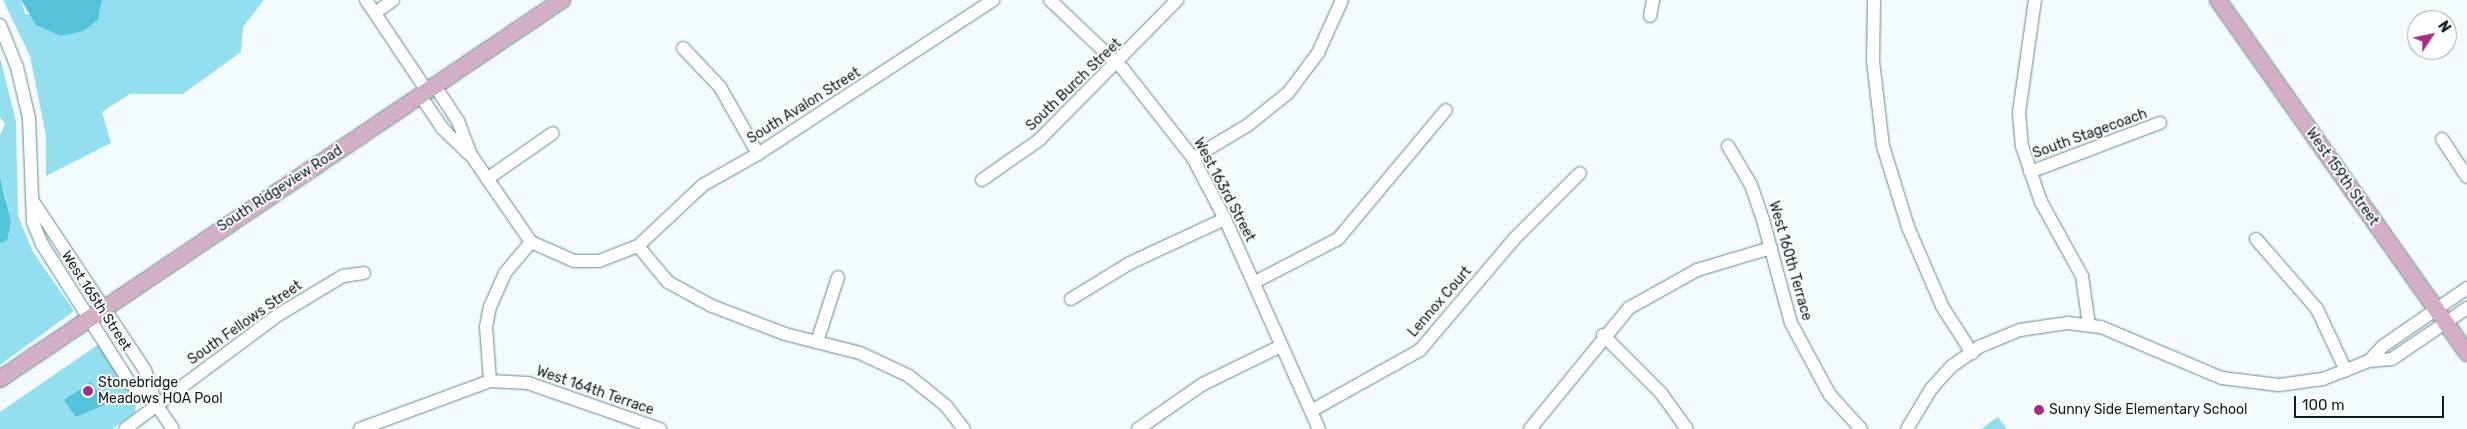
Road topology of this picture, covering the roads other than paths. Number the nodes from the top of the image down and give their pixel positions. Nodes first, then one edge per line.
1 (366, 0) edge
2 (393, 0) edge
3 (562, 0) edge
4 (993, 0) edge
5 (1050, 0) edge
6 (1177, 0) edge
7 (1342, 0) edge
8 (1653, 0) edge
9 (1874, 0) edge
10 (2035, 0) edge
11 (2218, 0) edge
12 (375, 13) junction
13 (1650, 16) dead end
14 (0, 25) edge
15 (683, 48) dead end
16 (1118, 64) junction
17 (427, 91) junction
18 (1446, 110) dead end
19 (2160, 123) dead end
20 (553, 132) dead end
21 (2442, 139) dead end
22 (1728, 146) dead end
23 (758, 154) junction
24 (471, 155) junction
25 (1193, 158) junction
26 (2030, 172) junction
27 (1580, 173) dead end
28 (2467, 177) edge
29 (487, 179) junction
30 (982, 180) dead end
31 (1225, 219) junction
32 (2256, 239) dead end
33 (531, 242) junction
34 (638, 246) junction
35 (1771, 248) junction
36 (364, 273) dead end
37 (838, 277) dead end
38 (1255, 282) junction
39 (2467, 288) edge
40 (1071, 299) dead end
41 (2467, 308) edge
42 (2435, 310) junction
43 (96, 311) junction
44 (2445, 324) junction
45 (2089, 325) junction
46 (1603, 334) junction
47 (817, 342) junction
48 (1281, 346) junction
49 (1972, 353) junction
50 (2467, 353) edge
51 (2369, 361) junction
52 (2346, 371) junction
53 (0, 379) edge
54 (490, 381) junction
55 (156, 404) junction
56 (1311, 411) junction
57 (125, 429) edge
58 (173, 429) edge
59 (360, 429) edge
60 (660, 429) edge
61 (964, 429) edge
62 (1138, 429) edge
63 (1320, 429) edge
64 (1530, 429) edge
65 (1687, 429) edge
66 (1861, 429) edge
67 (1907, 429) edge

1 - 12 street
2 - 12 street
3 - 17 main road, South Ridgeview Road
4 - 23 street, South Avalon Street
5 - 16 street, West 163rd Street
6 - 16 street, South Burch Street
7 - 25 street
8 - 13 street
9 - 49 street
10 - 26 street
11 - 42 main road, West 159th Street
12 - 17 street
14 - 43 street, West 165th Street
15 - 23 street
16 - 25 street, West 163rd Street
16 - 30 street, South Burch Street
17 - 24 street
17 - 24 street
17 - 43 main road, South Ridgeview Road
18 - 38 street
19 - 26 street, South Stagecoach
20 - 29 street
21 - 28 street
22 - 35 street, West 160th Terrace
23 - 34 street, South Avalon Street
24 - 29 street
25 - 31 street, West 163rd Street
26 - 45 street
27 - 56 street, Lennox Court
29 - 33 street
31 - 38 street, West 163rd Street
31 - 40 street
32 - 52 street
33 - 34 street, South Avalon Street
33 - 54 street
34 - 47 street
35 - 46 street
35 - 66 street, West 160th Terrace
36 - 55 street, South Fellows Street
37 - 47 street
38 - 48 street, West 163rd Street
39 - 42 street
41 - 44 street
42 - 44 main road, West 159th Street
42 - 51 street
43 - 53 main road, South Ridgeview Road
43 - 55 street, West 165th Street
43 - 55 street, West 165th Street
44 - 50 main road, West 159th Street
44 - 51 street
45 - 49 street
45 - 52 street
46 - 64 street
46 - 65 street
47 - 61 street
48 - 56 street, West 163rd Street
48 - 62 street
49 - 67 street
51 - 52 street
54 - 59 street
54 - 60 street, West 164th Terrace
55 - 57 street, South Fellows Street
55 - 58 street, West 165th Street
56 - 63 street, West 163rd Street

